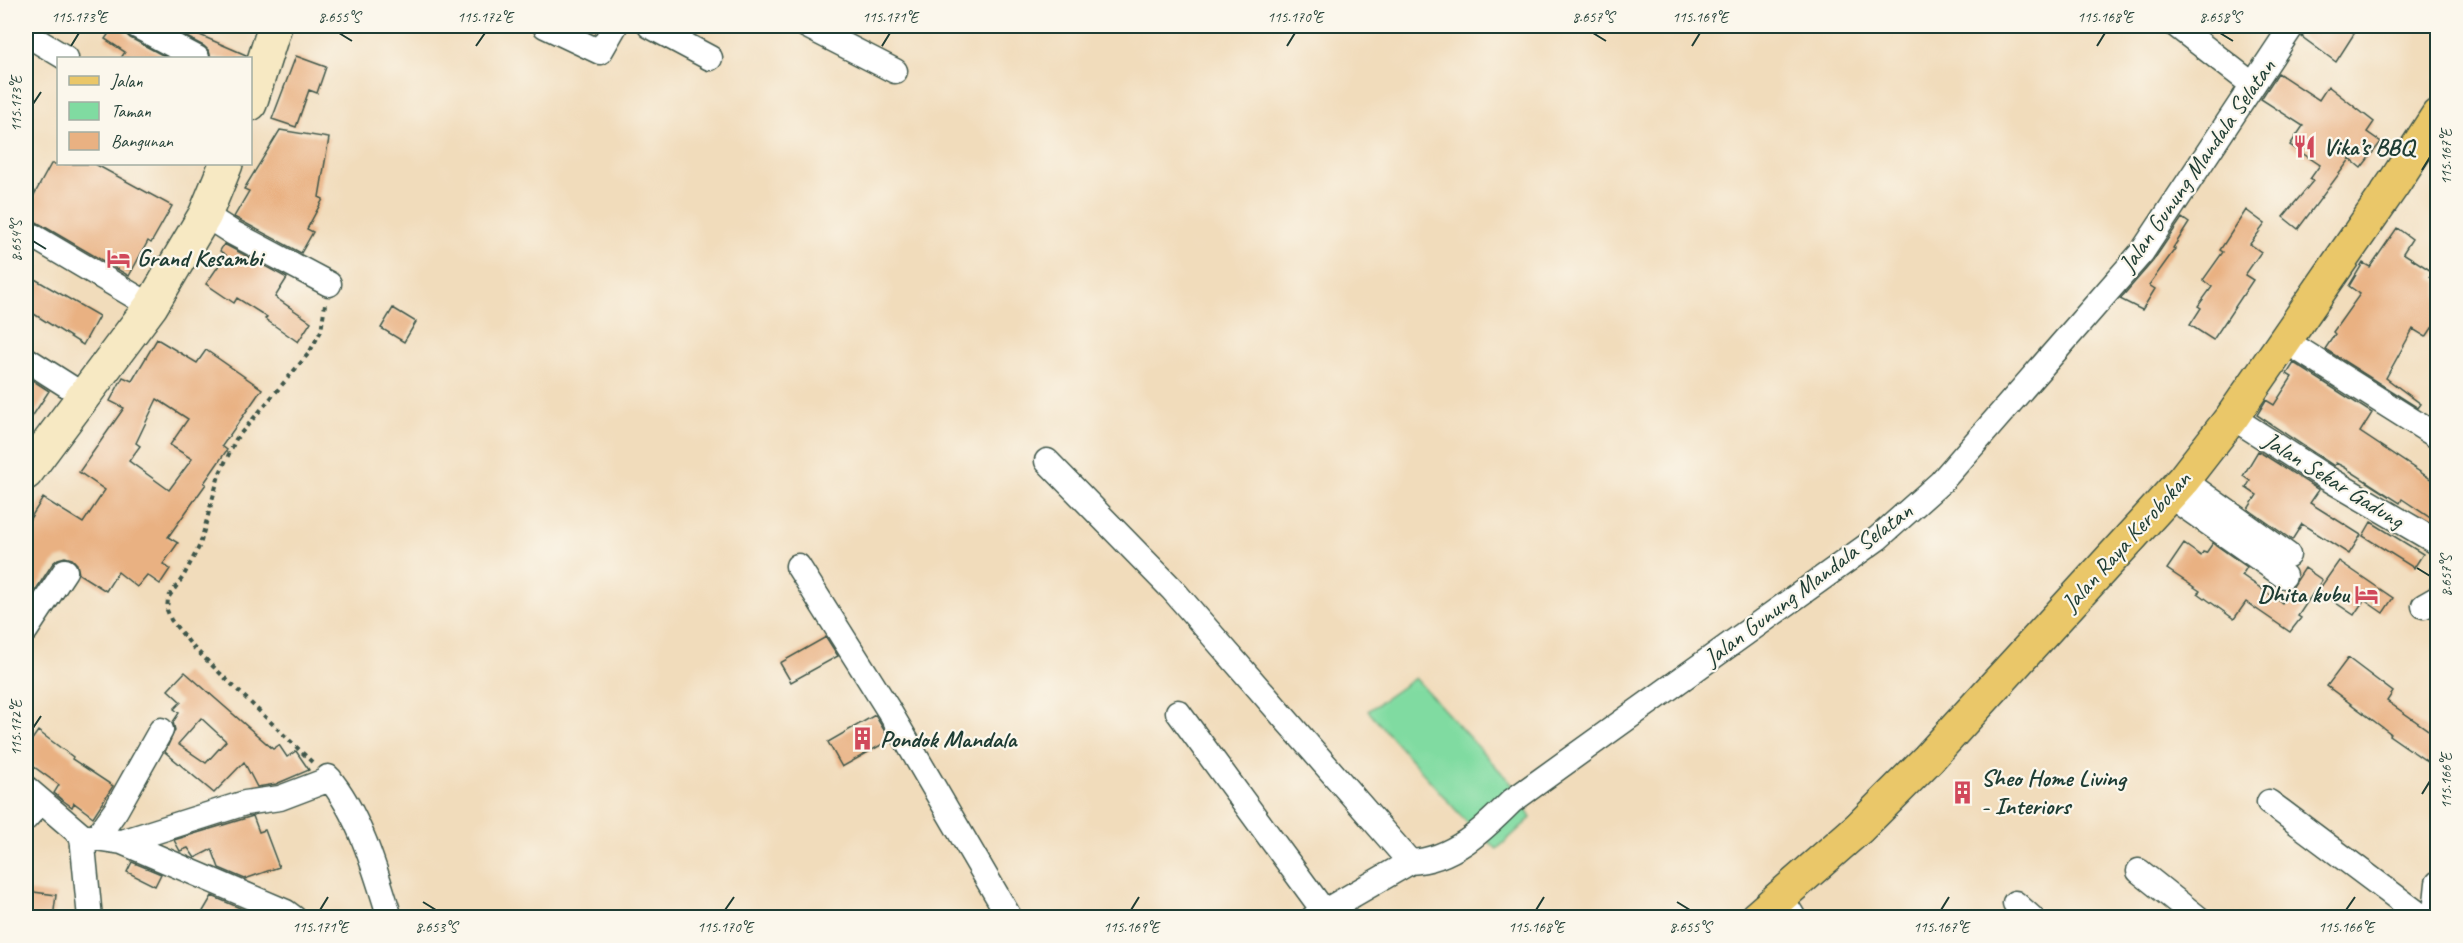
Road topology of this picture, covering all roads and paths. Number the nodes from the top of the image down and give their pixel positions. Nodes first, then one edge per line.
1 (137, 26) edge
2 (275, 26) edge
3 (545, 26) edge
4 (615, 26) edge
5 (650, 26) edge
6 (807, 26) edge
7 (2177, 26) edge
8 (2292, 26) edge
9 (26, 34) edge
10 (64, 57) edge
11 (194, 57) edge
12 (710, 58) dead end
13 (895, 71) dead end
14 (2253, 85) junction
15 (252, 93) edge
16 (2436, 120) edge
17 (226, 165) edge
18 (205, 215) junction
19 (26, 232) edge
20 (327, 292) joint
21 (151, 306) junction
22 (2284, 340) junction
23 (26, 358) edge
24 (84, 396) junction
25 (2232, 417) junction
26 (2438, 437) edge
27 (1047, 461) dead end
28 (26, 473) edge
29 (2176, 488) junction
30 (2438, 543) edge
31 (2286, 565) dead end
32 (798, 566) dead end
33 (64, 571) dead end
34 (26, 630) edge
35 (1178, 712) dead end
36 (161, 730) dead end
37 (329, 778) junction
38 (31, 802) edge
39 (2269, 802) dead end
40 (90, 837) junction
41 (122, 842) junction
42 (1410, 862) junction
43 (2139, 871) dead end
44 (2438, 884) edge
45 (1777, 911) edge
46 (1318, 914) edge
47 (2438, 917) edge
48 (90, 918) edge
49 (294, 918) edge
50 (390, 918) edge
51 (1010, 918) edge
52 (2198, 918) edge
53 (2424, 918) edge

1 - 11 street
2 - 15 street
3 - 4 street
5 - 12 street
6 - 13 street
7 - 14 street
8 - 14 street, Jalan Gunung Mandala Selatan
9 - 10 street
14 - 42 street, Jalan Gunung Mandala Selatan
16 - 22 main road, Jalan Raya Kerobokan
17 - 18 street
18 - 20 street
18 - 21 street
19 - 21 street
20 - 37 path
21 - 24 street
22 - 25 main road, Jalan Raya Kerobokan
22 - 26 street
23 - 24 street
24 - 28 street
25 - 29 main road, Jalan Raya Kerobokan
25 - 30 street, Jalan Sekar Gadung
27 - 42 street
29 - 31 street
29 - 45 main road, Jalan Raya Kerobokan
32 - 51 street
33 - 34 street
35 - 46 street
36 - 40 street
37 - 41 street
37 - 50 street
38 - 40 street
39 - 53 street
40 - 41 street
40 - 48 street
41 - 49 street
42 - 46 street, Jalan Gunung Mandala Selatan
43 - 52 street
44 - 47 street

